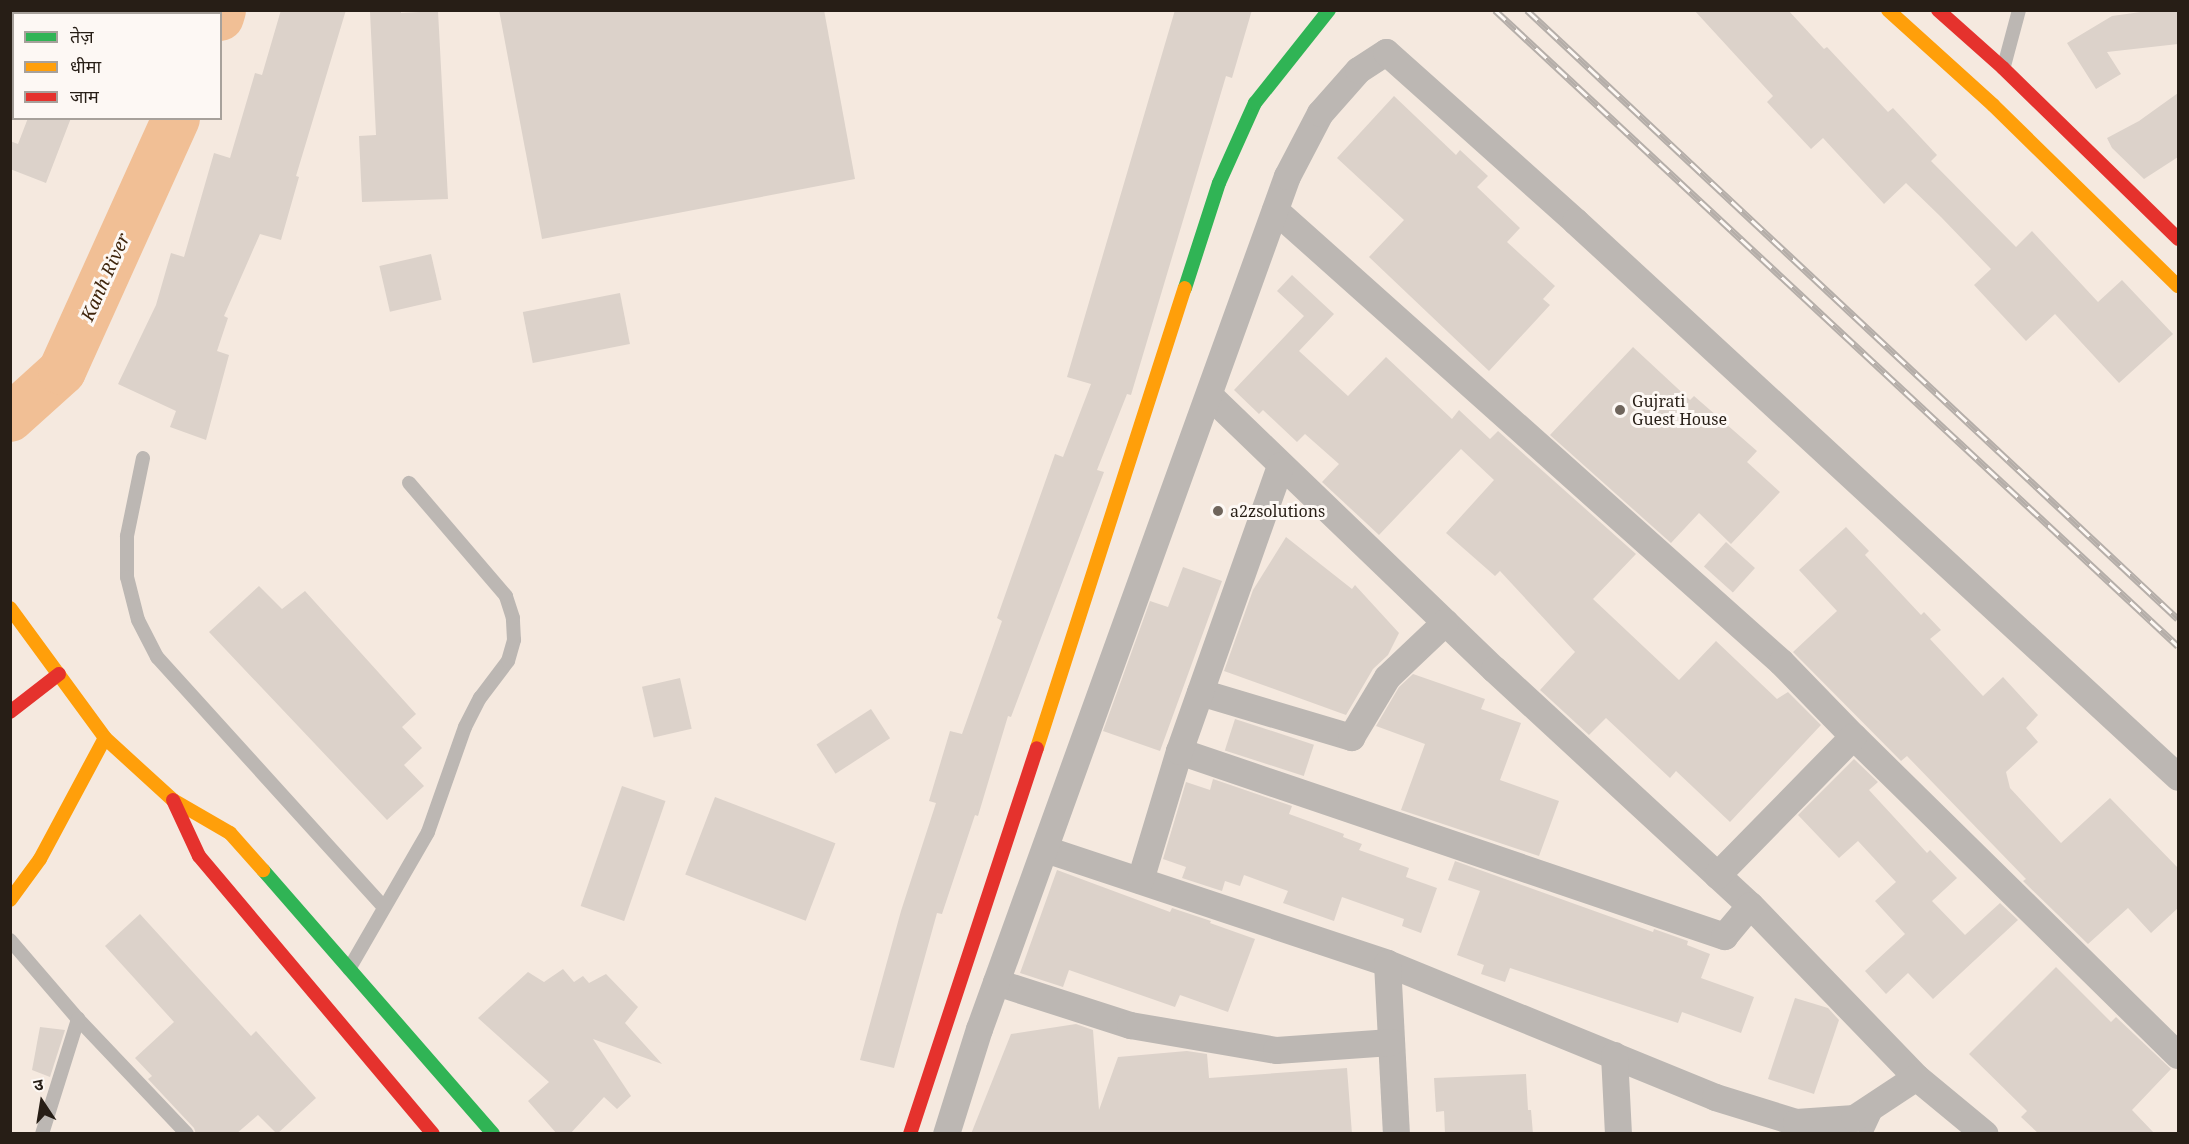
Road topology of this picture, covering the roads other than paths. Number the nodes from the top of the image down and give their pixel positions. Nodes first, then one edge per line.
1 (1329, 10) edge
2 (1888, 10) edge
3 (1938, 10) edge
4 (2019, 10) edge
5 (2003, 68) junction
6 (1993, 105) junction
7 (1275, 210) junction
8 (2178, 220) edge
9 (2160, 221) junction
10 (2122, 232) junction
11 (2178, 239) edge
12 (2178, 286) edge
13 (1209, 395) junction
14 (143, 458) dead end
15 (1280, 465) junction
16 (409, 483) dead end
17 (13, 611) edge
18 (1445, 622) junction
19 (59, 674) junction
20 (1200, 692) junction
21 (10, 712) edge
22 (1853, 736) junction
23 (105, 738) junction
24 (1179, 751) junction
25 (2178, 777) edge
26 (172, 800) junction
27 (1045, 849) junction
28 (1717, 875) junction
29 (1140, 880) junction
30 (10, 900) edge
31 (1750, 905) junction
32 (384, 908) junction
33 (10, 940) edge
34 (1387, 963) junction
35 (349, 969) junction
36 (996, 982) junction
37 (78, 1019) junction
38 (1391, 1042) junction
39 (1614, 1055) junction
40 (2178, 1055) edge
41 (1916, 1077) junction
42 (1880, 1101) junction
43 (42, 1134) edge
44 (187, 1134) edge
45 (433, 1134) edge
46 (493, 1134) edge
47 (910, 1134) edge
48 (946, 1134) edge
49 (1396, 1134) edge
50 (1618, 1134) edge
51 (1865, 1134) edge
52 (1985, 1134) edge

1 - 47 main road
2 - 6 main road
3 - 5 main road
4 - 5 lane
5 - 6 lane
5 - 9 main road
6 - 10 main road
7 - 13 street
7 - 22 street
7 - 25 street
8 - 9 main road
9 - 10 main road
9 - 11 main road
10 - 12 main road
13 - 15 street
13 - 27 street
14 - 32 lane
15 - 18 street
15 - 20 street
16 - 32 lane
17 - 19 main road
18 - 20 street
18 - 28 street
19 - 21 main road
19 - 23 main road
20 - 24 street
22 - 28 street
22 - 40 street
23 - 26 main road
23 - 30 main road
24 - 29 street
24 - 31 street
26 - 35 main road
26 - 45 main road
27 - 29 street
27 - 36 street
28 - 31 street
29 - 34 street
31 - 41 street
32 - 35 lane
33 - 37 lane
34 - 38 street
34 - 39 street
35 - 46 main road
36 - 38 street
36 - 48 street
37 - 43 lane
37 - 44 lane
38 - 49 street
39 - 42 street
39 - 50 street
41 - 42 street
41 - 52 street
42 - 51 lane

